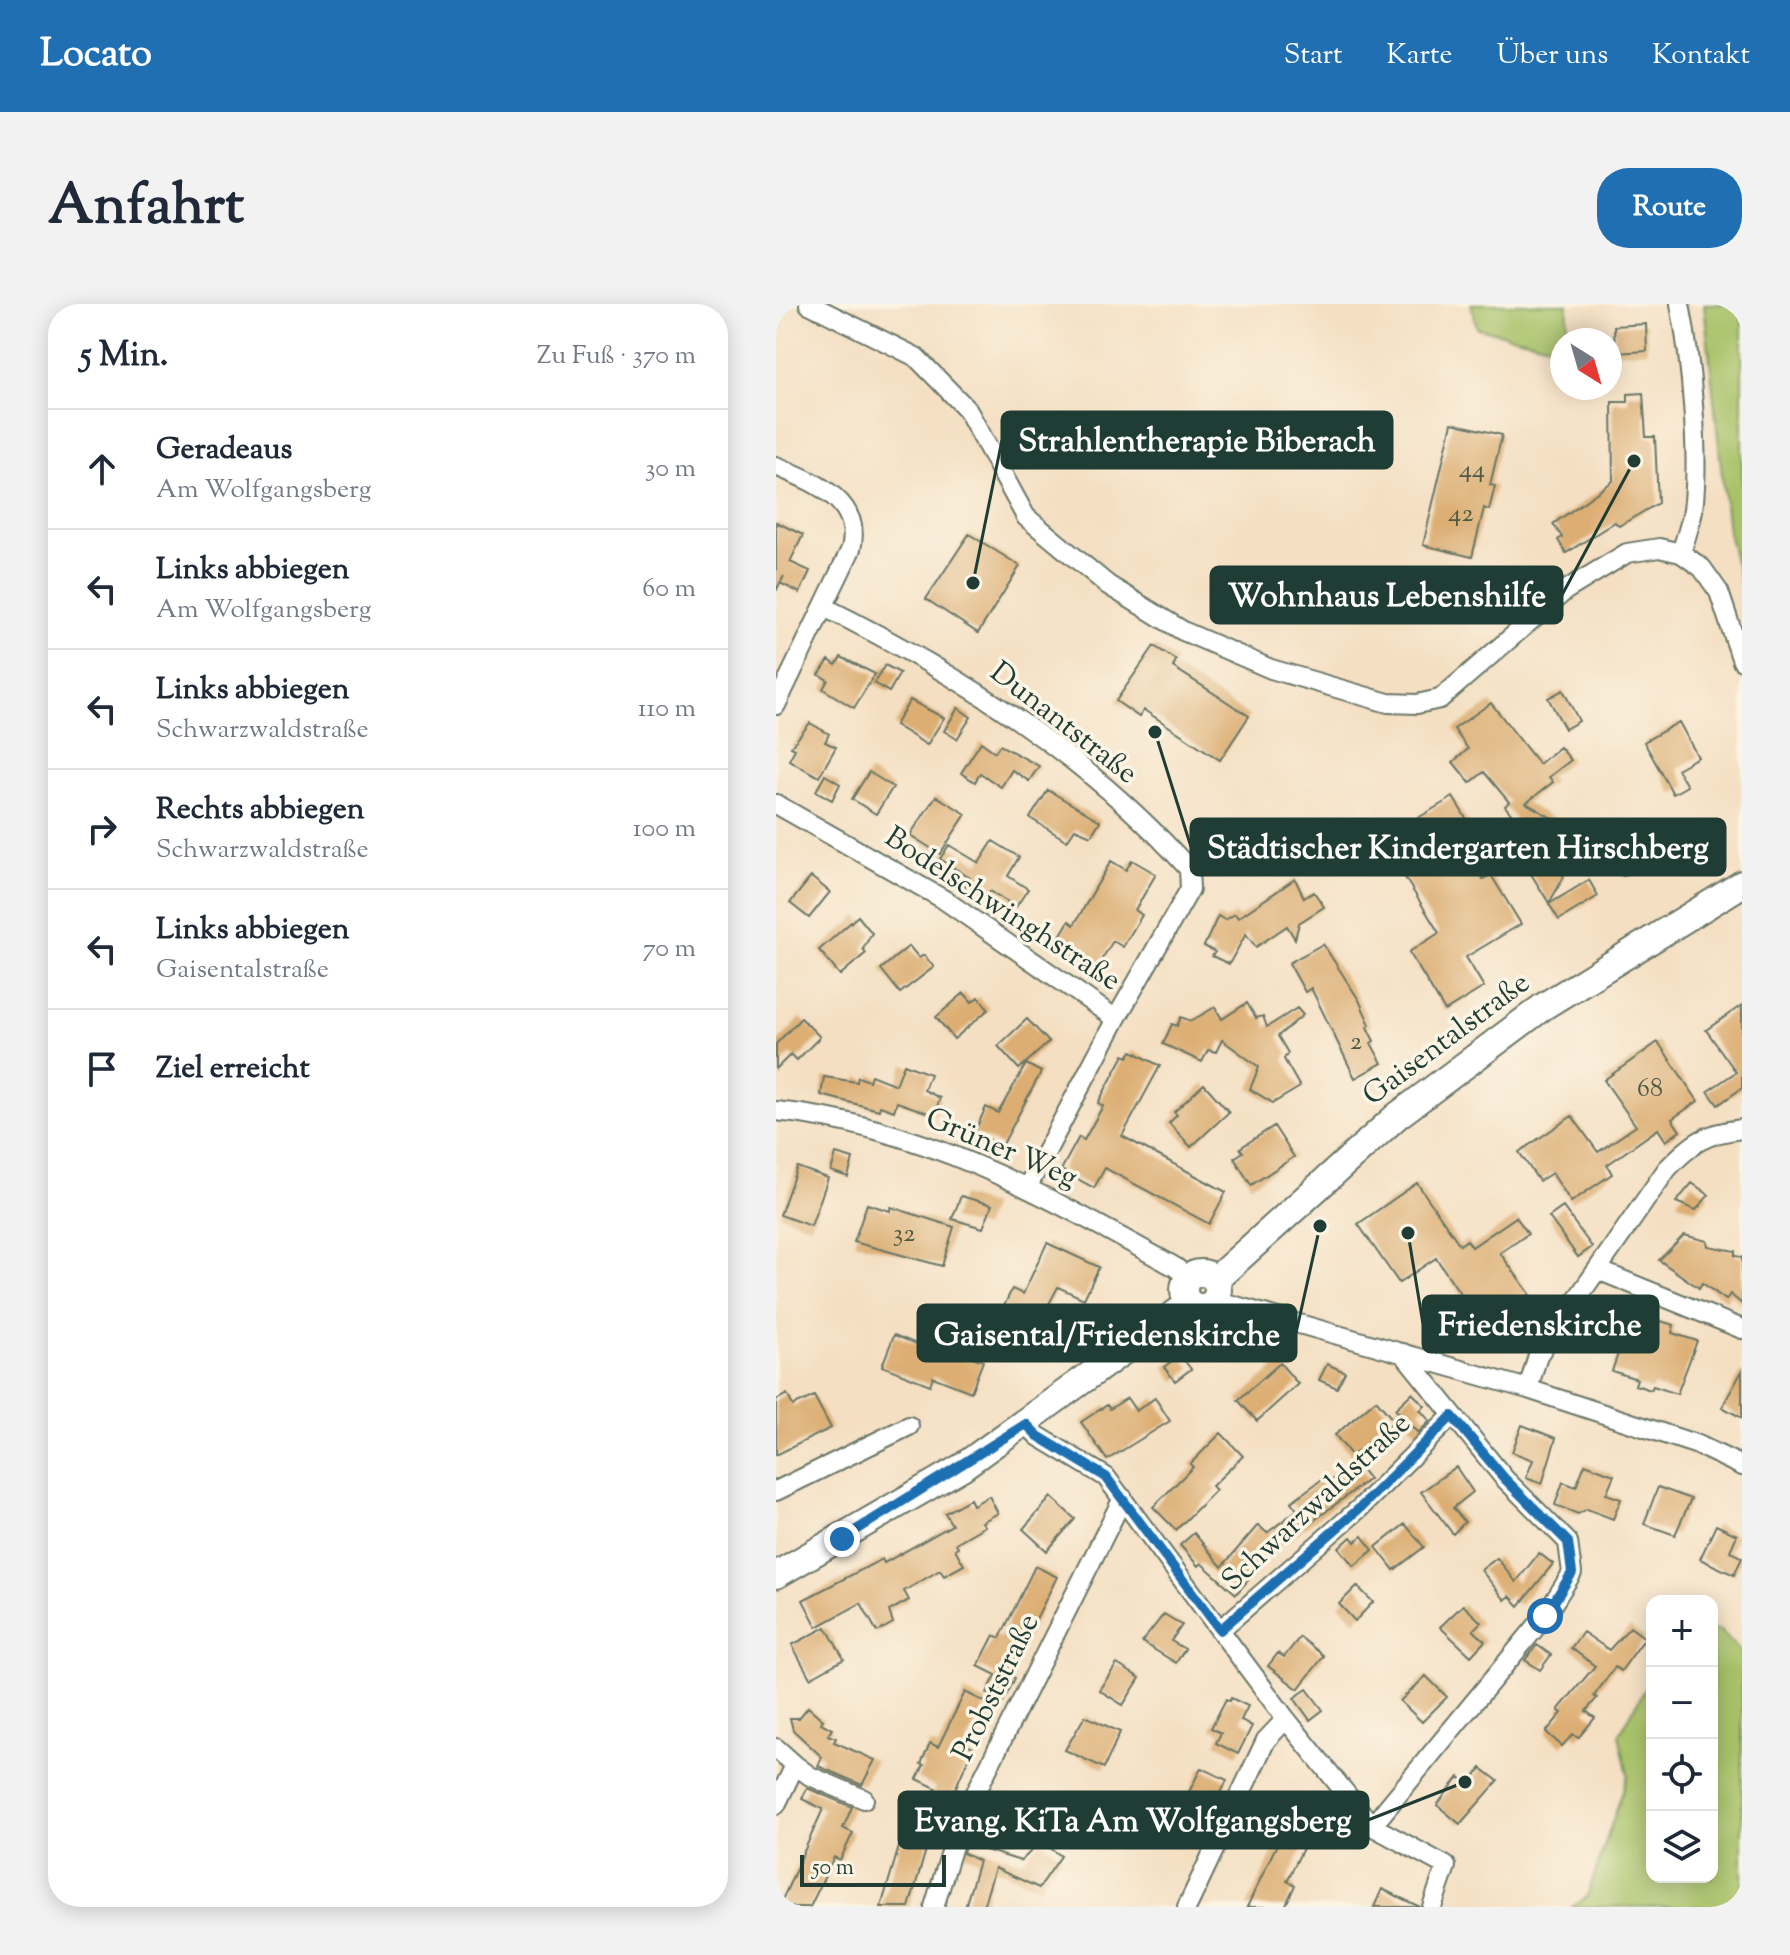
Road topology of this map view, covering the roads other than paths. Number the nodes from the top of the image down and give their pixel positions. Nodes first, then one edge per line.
1 (809, 304) edge
2 (1680, 304) edge
3 (776, 466) edge
4 (1681, 553) junction
5 (824, 607) junction
6 (1742, 661) edge
7 (776, 705) edge
8 (776, 804) edge
9 (1742, 884) edge
10 (1116, 1019) junction
11 (776, 1111) edge
12 (1742, 1129) edge
13 (1028, 1186) junction
14 (1598, 1270) junction
15 (1202, 1290) junction
16 (1742, 1329) edge
17 (1403, 1353) junction
18 (1528, 1389) junction
19 (1452, 1416) junction
20 (1026, 1424) junction
21 (909, 1426) dead end
22 (1742, 1466) edge
23 (776, 1491) edge
24 (1123, 1498) junction
25 (776, 1575) edge
26 (1220, 1630) junction
27 (1286, 1719) junction
28 (776, 1748) edge
29 (795, 1765) junction
30 (864, 1799) dead end
31 (776, 1805) edge
32 (1372, 1826) junction
33 (934, 1907) edge
34 (1187, 1907) edge
35 (1432, 1907) edge

1 - 4 street
2 - 4 street
3 - 5 street
4 - 6 street
5 - 7 street
5 - 10 street, Dunantstraße
8 - 10 street, Bodelschwinghstraße
9 - 15 main road, Gaisentalstraße
10 - 13 street, Bodelschwinghstraße
11 - 13 street, Grüner Weg
12 - 14 street
13 - 15 street, Grüner Weg
14 - 16 street
14 - 18 street
15 - 17 street, Grüner Weg
15 - 20 main road, Gaisentalstraße
17 - 18 street, Grüner Weg
17 - 19 street
18 - 22 street, Grüner Weg
19 - 26 street, Schwarzwaldstraße
19 - 32 street
20 - 24 street, Schwarzwaldstraße
20 - 25 main road, Gaisentalstraße
21 - 23 street
24 - 26 street, Schwarzwaldstraße
24 - 33 street, Probststraße
26 - 27 street, Schwarzwaldstraße
27 - 32 street, Schwarzwaldstraße
27 - 34 street
28 - 29 street
29 - 30 street
29 - 31 street
32 - 35 street, Schwarzwaldstraße

